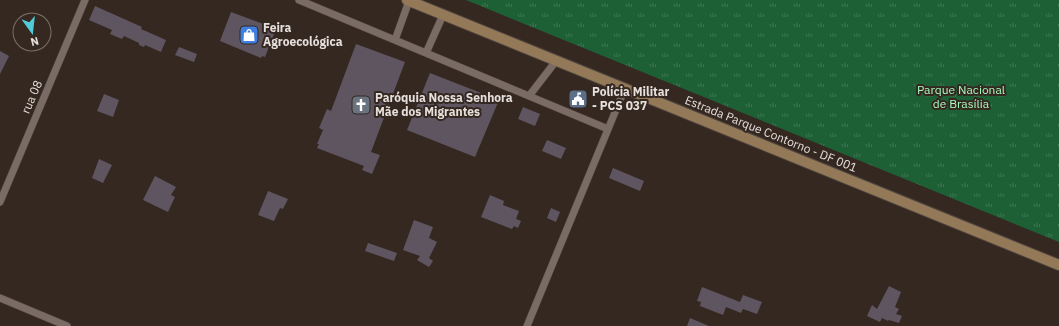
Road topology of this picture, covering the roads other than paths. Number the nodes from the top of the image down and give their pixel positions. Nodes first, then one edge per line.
1 (85, 0) edge
2 (299, 0) edge
3 (408, 0) edge
4 (443, 15) junction
5 (395, 40) junction
6 (426, 53) junction
7 (556, 61) junction
8 (624, 88) junction
9 (529, 96) junction
10 (608, 129) junction
11 (0, 202) edge
12 (1059, 264) edge
13 (0, 298) edge
14 (67, 326) edge
15 (527, 326) edge

1 - 11 street, rua 08
2 - 5 street
3 - 4 main road, Estrada Parque Contorno - DF 001
3 - 5 street
4 - 6 street
4 - 7 main road, Estrada Parque Contorno - DF 001
5 - 6 street
6 - 9 street
7 - 8 main road, Estrada Parque Contorno - DF 001
7 - 9 street
8 - 10 street
8 - 12 main road, Estrada Parque Contorno - DF 001
9 - 10 street
10 - 15 street
13 - 14 street

